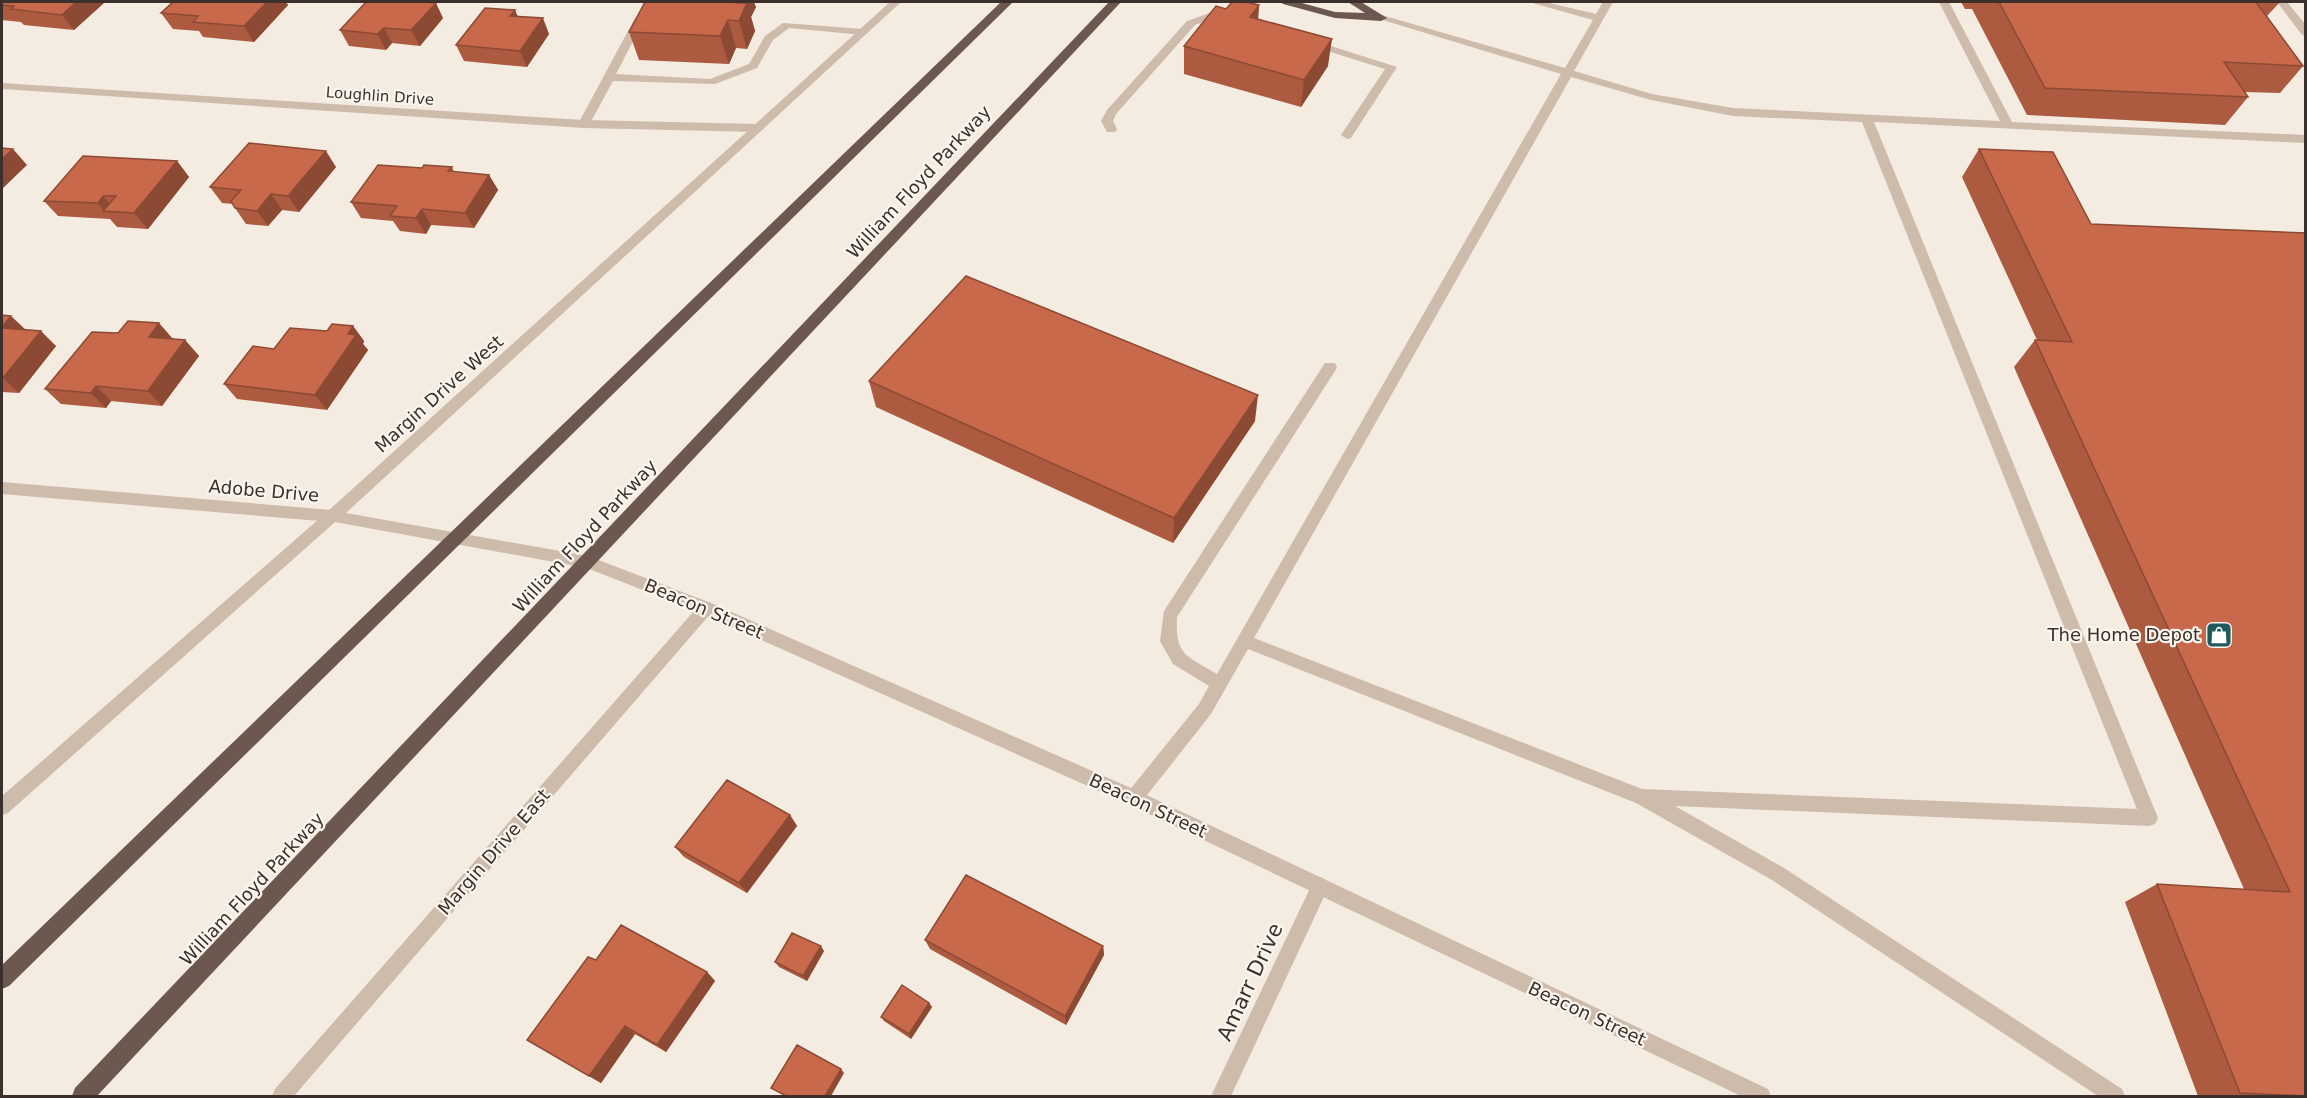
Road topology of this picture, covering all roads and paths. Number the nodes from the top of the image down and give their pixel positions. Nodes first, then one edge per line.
1 (896, 2) edge
2 (1007, 2) edge
3 (1115, 2) edge
4 (1287, 2) edge
5 (1354, 2) edge
6 (1534, 2) edge
7 (1608, 2) edge
8 (1944, 2) edge
9 (2282, 2) edge
10 (644, 9) edge
11 (1381, 18) junction
12 (1599, 18) junction
13 (1238, 21) edge
14 (863, 32) junction
15 (2306, 33) edge
16 (1304, 40) edge
17 (1568, 72) junction
18 (609, 77) junction
19 (2, 86) edge
20 (1867, 118) junction
21 (584, 124) junction
22 (2008, 125) junction
23 (757, 128) junction
24 (1111, 129) dead end
25 (1347, 135) dead end
26 (2306, 139) edge
27 (1330, 367) dead end
28 (2, 488) edge
29 (332, 516) junction
30 (456, 538) junction
31 (521, 550) joint
32 (588, 562) junction
33 (706, 608) junction
34 (1245, 641) junction
35 (1220, 684) junction
36 (1642, 797) junction
37 (1134, 798) junction
38 (2, 807) edge
39 (1320, 886) junction
40 (2, 979) edge
41 (83, 1096) edge
42 (282, 1096) edge
43 (1221, 1096) edge
44 (1761, 1096) edge
45 (2115, 1096) edge

1 - 14 street, Margin Drive West
2 - 30 highway
3 - 32 highway, William Floyd Parkway
4 - 11 highway
5 - 11 highway
6 - 12 street
7 - 12 street
8 - 22 street
9 - 15 street
10 - 18 street
11 - 17 street
12 - 17 street
13 - 24 street
14 - 18 street
14 - 23 street, Margin Drive West
16 - 25 street
17 - 20 street
17 - 34 street
18 - 21 street
19 - 21 street, Loughlin Drive
20 - 22 street
20 - 36 street
21 - 23 street, Loughlin Drive
22 - 26 street
23 - 29 street, Margin Drive West
27 - 35 street
28 - 29 street, Adobe Drive
29 - 30 street, Adobe Drive
29 - 38 street, Margin Drive West
30 - 31 street, Adobe Drive
30 - 40 highway
31 - 32 street, Beacon Street
32 - 33 street, Beacon Street
32 - 41 highway, William Floyd Parkway
33 - 37 street, Beacon Street
33 - 42 street, Margin Drive East
34 - 35 street
34 - 36 street
35 - 37 street
36 - 45 street
37 - 39 street, Beacon Street
39 - 43 street, Amarr Drive
39 - 44 street, Beacon Street

